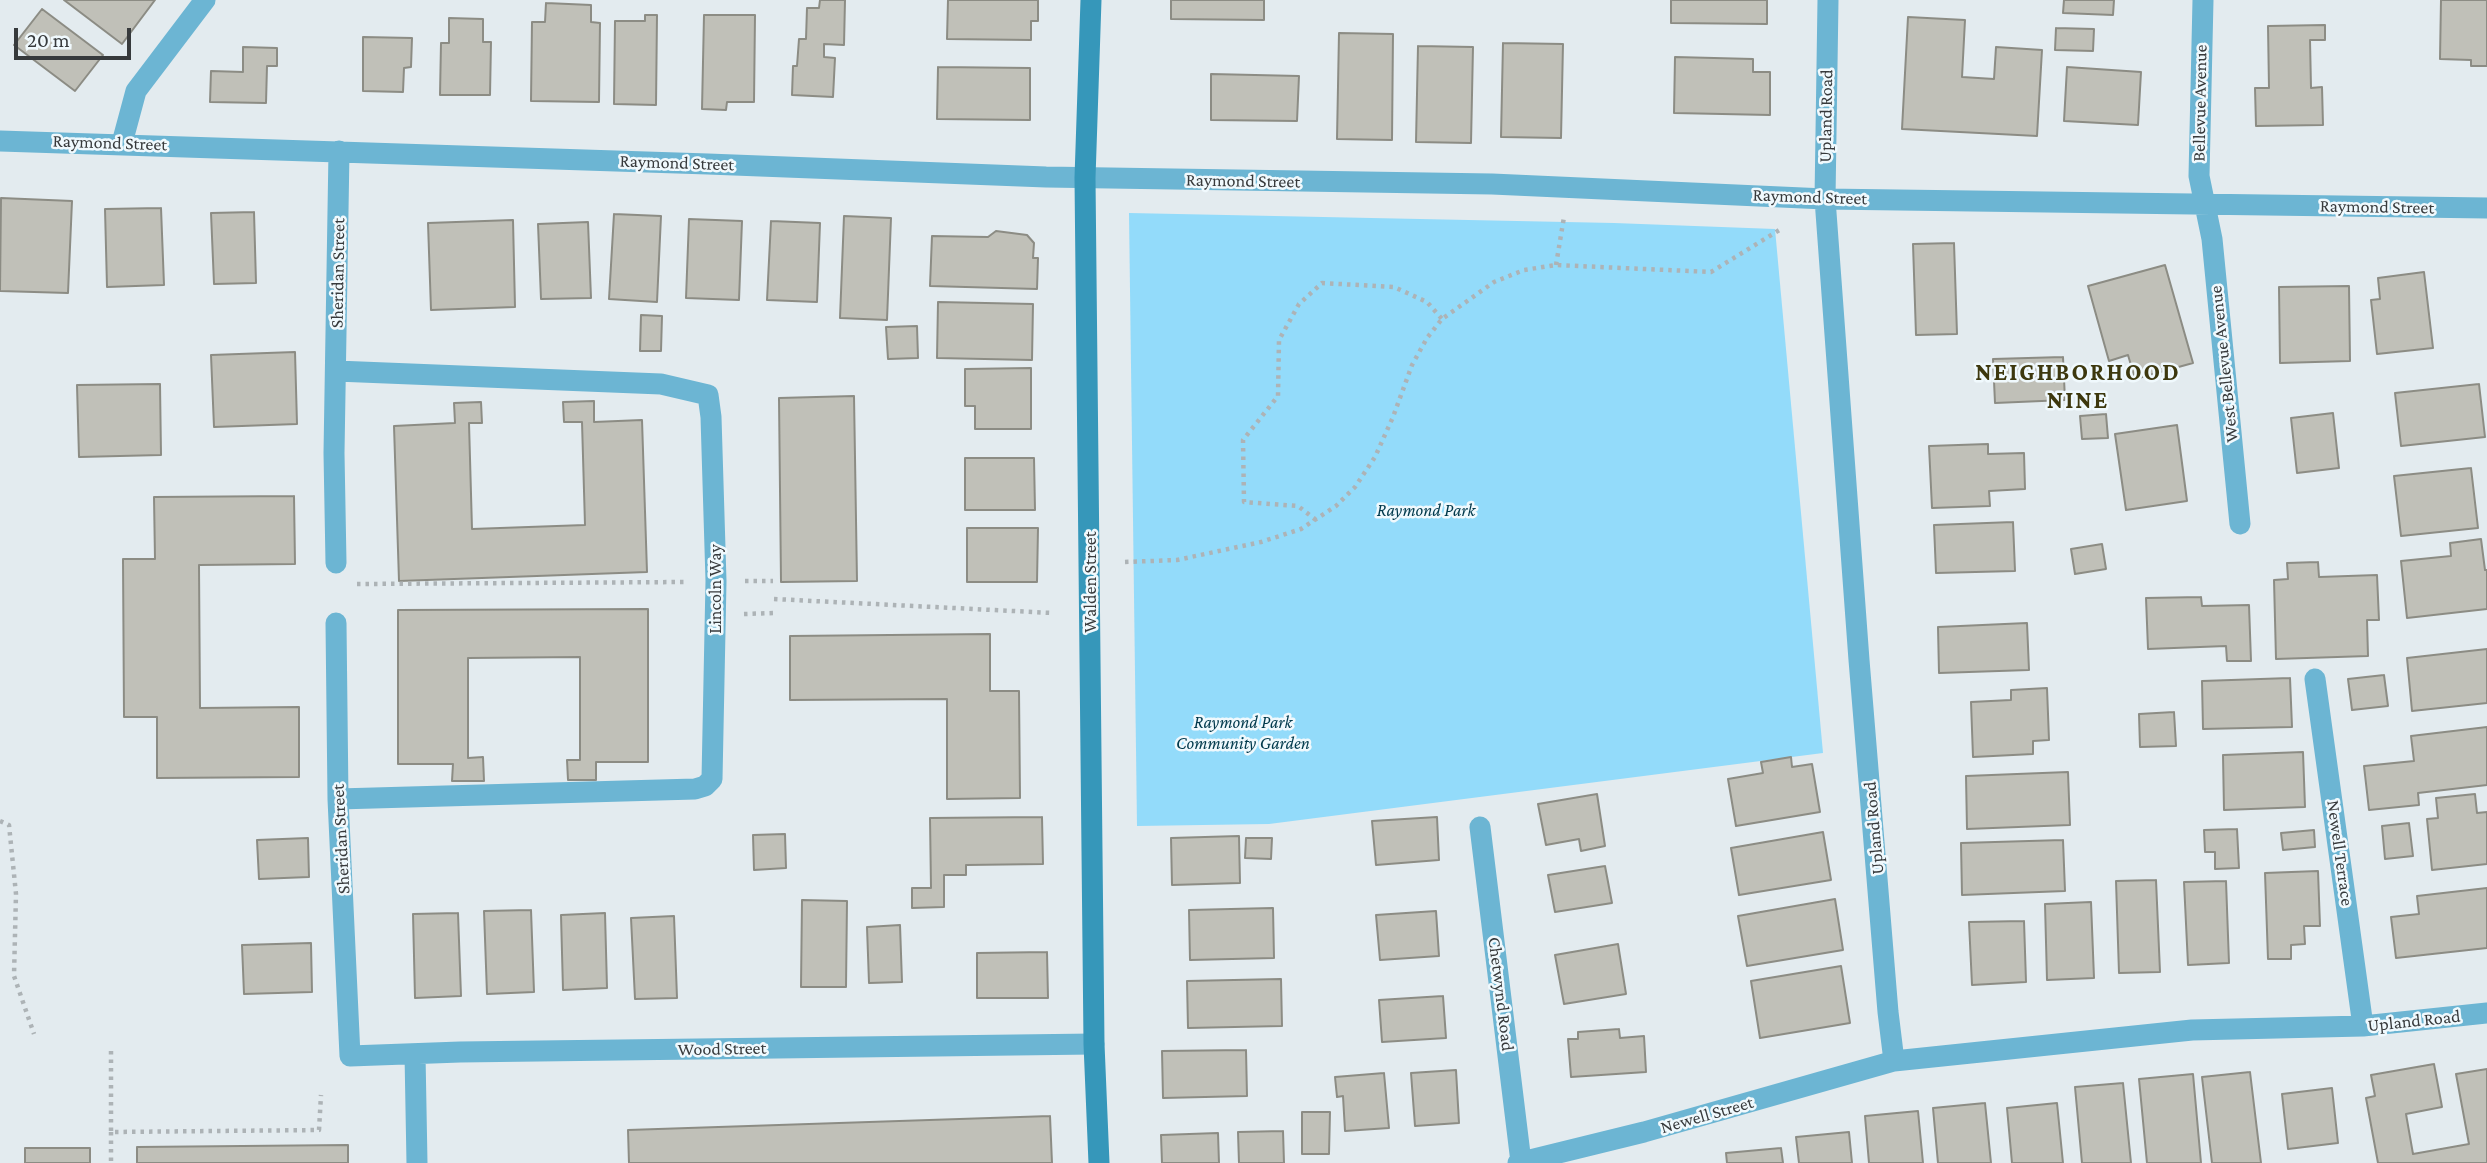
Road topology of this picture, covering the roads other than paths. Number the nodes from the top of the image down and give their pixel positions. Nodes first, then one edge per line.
1 (205, 0) edge
2 (1091, 0) edge
3 (1828, 0) edge
4 (2203, 0) edge
5 (0, 141) edge
6 (122, 143) junction
7 (339, 151) junction
8 (1085, 178) junction
9 (1825, 199) junction
10 (2205, 205) junction
11 (2487, 208) edge
12 (337, 371) junction
13 (2240, 524) dead end
14 (336, 563) dead end
15 (336, 623) dead end
16 (2315, 679) dead end
17 (338, 799) junction
18 (1480, 827) dead end
19 (2487, 1013) edge
20 (2363, 1026) junction
21 (1094, 1044) junction
22 (415, 1054) junction
23 (350, 1056) joint
24 (1894, 1061) junction
25 (1520, 1162) edge
26 (417, 1163) edge
27 (1099, 1163) edge

1 - 6 street
2 - 8 street, Walden Street
3 - 9 street, Upland Road
4 - 10 street, Bellevue Avenue
5 - 6 street, Raymond Street
6 - 7 street, Raymond Street
7 - 8 street, Raymond Street
7 - 12 street, Sheridan Street
8 - 9 street, Raymond Street
8 - 21 street, Walden Street
9 - 10 street, Raymond Street
9 - 24 street, Upland Road
10 - 11 street, Raymond Street
10 - 13 street, West Bellevue Avenue
12 - 14 street, Sheridan Street
12 - 17 street, Lincoln Way
15 - 17 street, Sheridan Street
16 - 20 street, Newell Terrace
17 - 23 street, Sheridan Street
18 - 25 street, Chetwynd Road
19 - 20 street, Upland Road
20 - 24 street, Upland Road
21 - 22 street, Wood Street
21 - 27 street, Walden Street
22 - 23 street, Wood Street
22 - 26 street
24 - 25 street, Newell Street

